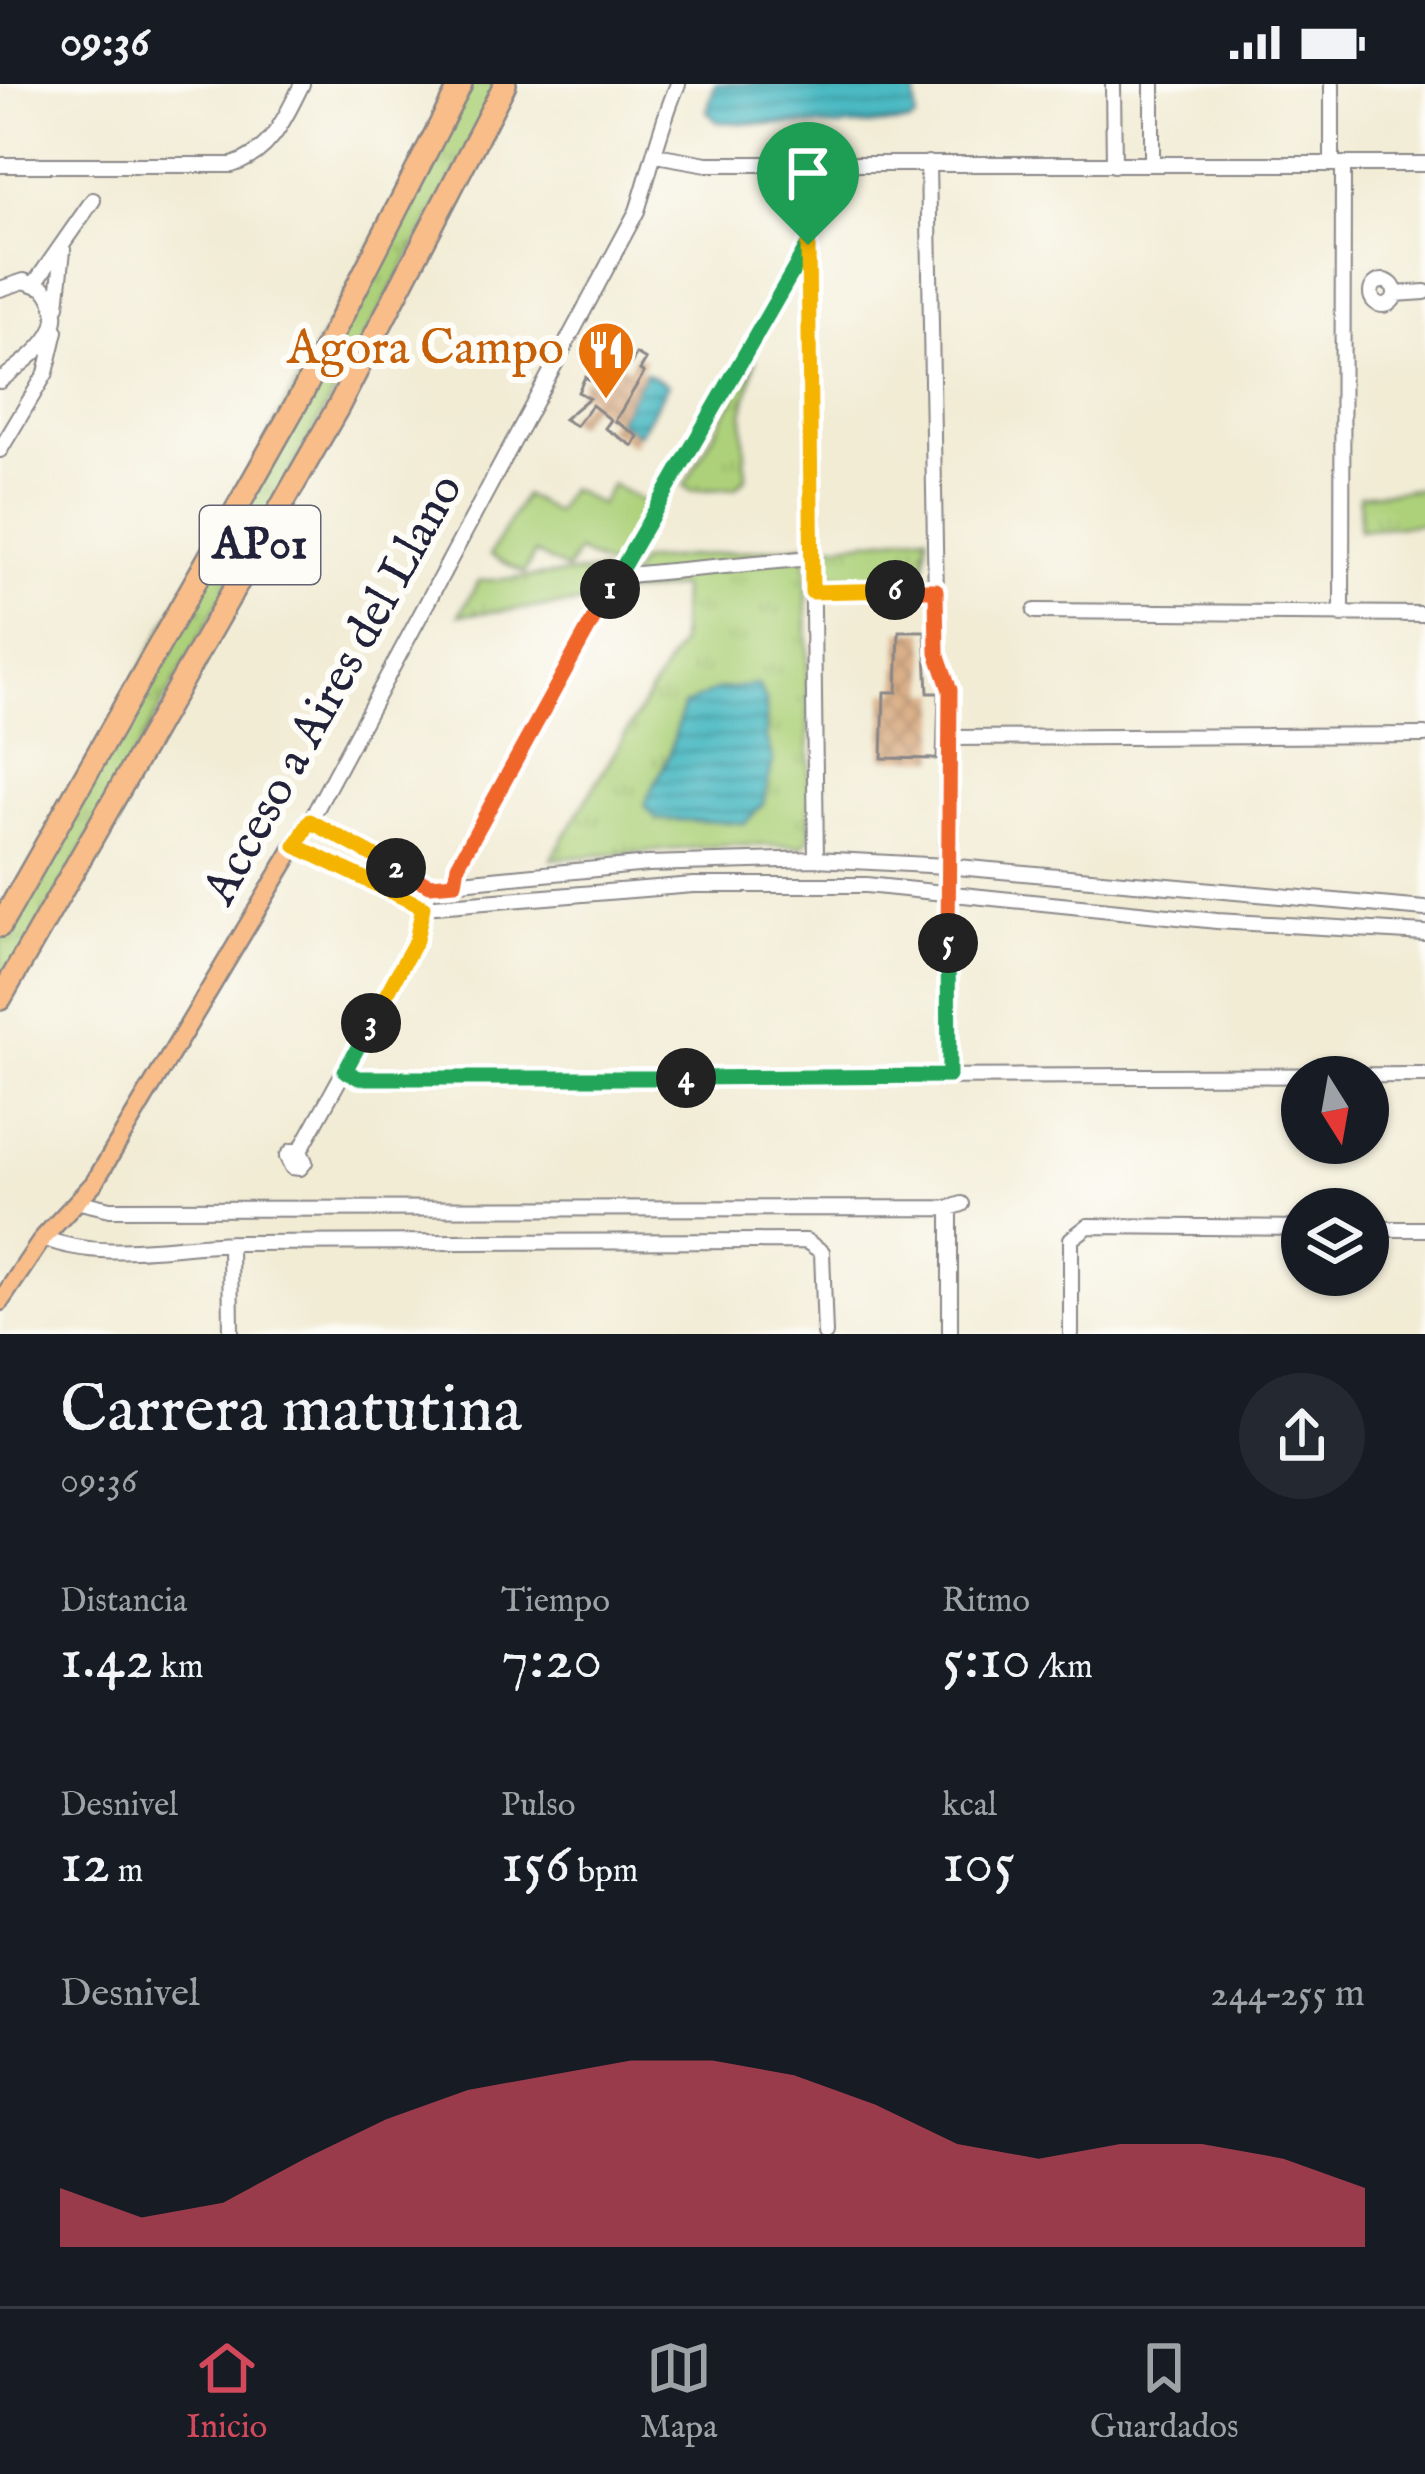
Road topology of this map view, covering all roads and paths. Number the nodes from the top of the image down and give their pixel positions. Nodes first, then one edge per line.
1 (302, 84) edge
2 (461, 84) edge
3 (505, 84) edge
4 (678, 84) edge
5 (1113, 84) edge
6 (1151, 84) edge
7 (1332, 84) edge
8 (656, 155) junction
9 (928, 163) junction
10 (1152, 164) junction
11 (1338, 164) junction
12 (1425, 164) edge
13 (1114, 165) junction
14 (0, 166) edge
15 (808, 199) dead end
16 (93, 200) dead end
17 (808, 245) junction
18 (64, 246) junction
19 (35, 284) junction
20 (0, 289) edge
21 (1425, 292) edge
22 (1395, 294) dead end
23 (57, 318) junction
24 (0, 380) edge
25 (0, 450) edge
26 (811, 558) junction
27 (617, 576) junction
28 (936, 590) junction
29 (812, 592) junction
30 (1035, 611) dead end
31 (1425, 614) edge
32 (1342, 615) junction
33 (1425, 735) edge
34 (948, 738) junction
35 (310, 821) junction
36 (296, 846) junction
37 (817, 859) junction
38 (946, 866) junction
39 (455, 883) junction
40 (430, 885) junction
41 (948, 892) junction
42 (423, 907) junction
43 (1425, 909) edge
44 (0, 926) edge
45 (1425, 933) edge
46 (0, 999) edge
47 (345, 1071) junction
48 (1425, 1075) edge
49 (949, 1076) junction
50 (300, 1151) dead end
51 (80, 1202) junction
52 (1281, 1228) edge
53 (1389, 1229) edge
54 (1425, 1229) edge
55 (43, 1238) junction
56 (230, 1243) junction
57 (0, 1302) edge
58 (231, 1334) edge
59 (825, 1334) edge
60 (950, 1334) edge
61 (1071, 1334) edge

1 - 14 street
2 - 44 highway, AP01
3 - 46 highway, AP01
4 - 8 street, Acceso a Aires del Llano
5 - 13 street
6 - 10 street
7 - 11 street
8 - 9 street
8 - 35 street, Acceso a Aires del Llano
9 - 13 street
9 - 28 street
10 - 11 street
10 - 13 street
11 - 12 street
11 - 32 street
15 - 17 street
16 - 18 street
17 - 26 street
17 - 27 street
18 - 19 street
18 - 23 street
19 - 20 street
19 - 23 street
21 - 22 street
23 - 24 street
23 - 25 street
26 - 27 street
26 - 29 street
27 - 39 street
28 - 29 street
28 - 34 street
29 - 37 street
30 - 32 street
31 - 32 street
33 - 34 street
34 - 38 street
35 - 36 main road, Acceso a Aires del Llano
35 - 40 street
36 - 42 street
36 - 51 main road, Acceso a Aires del Llano
37 - 38 street
37 - 39 street
38 - 41 street
38 - 43 street
39 - 40 street
40 - 42 street
41 - 42 street
41 - 45 street
41 - 49 street
42 - 47 street
47 - 49 street
47 - 50 street
48 - 49 street
51 - 55 main road, Acceso a Aires del Llano
51 - 60 street
52 - 61 street
53 - 54 street
55 - 56 street
55 - 57 main road, Acceso a Aires del Llano
56 - 58 street
56 - 59 street

